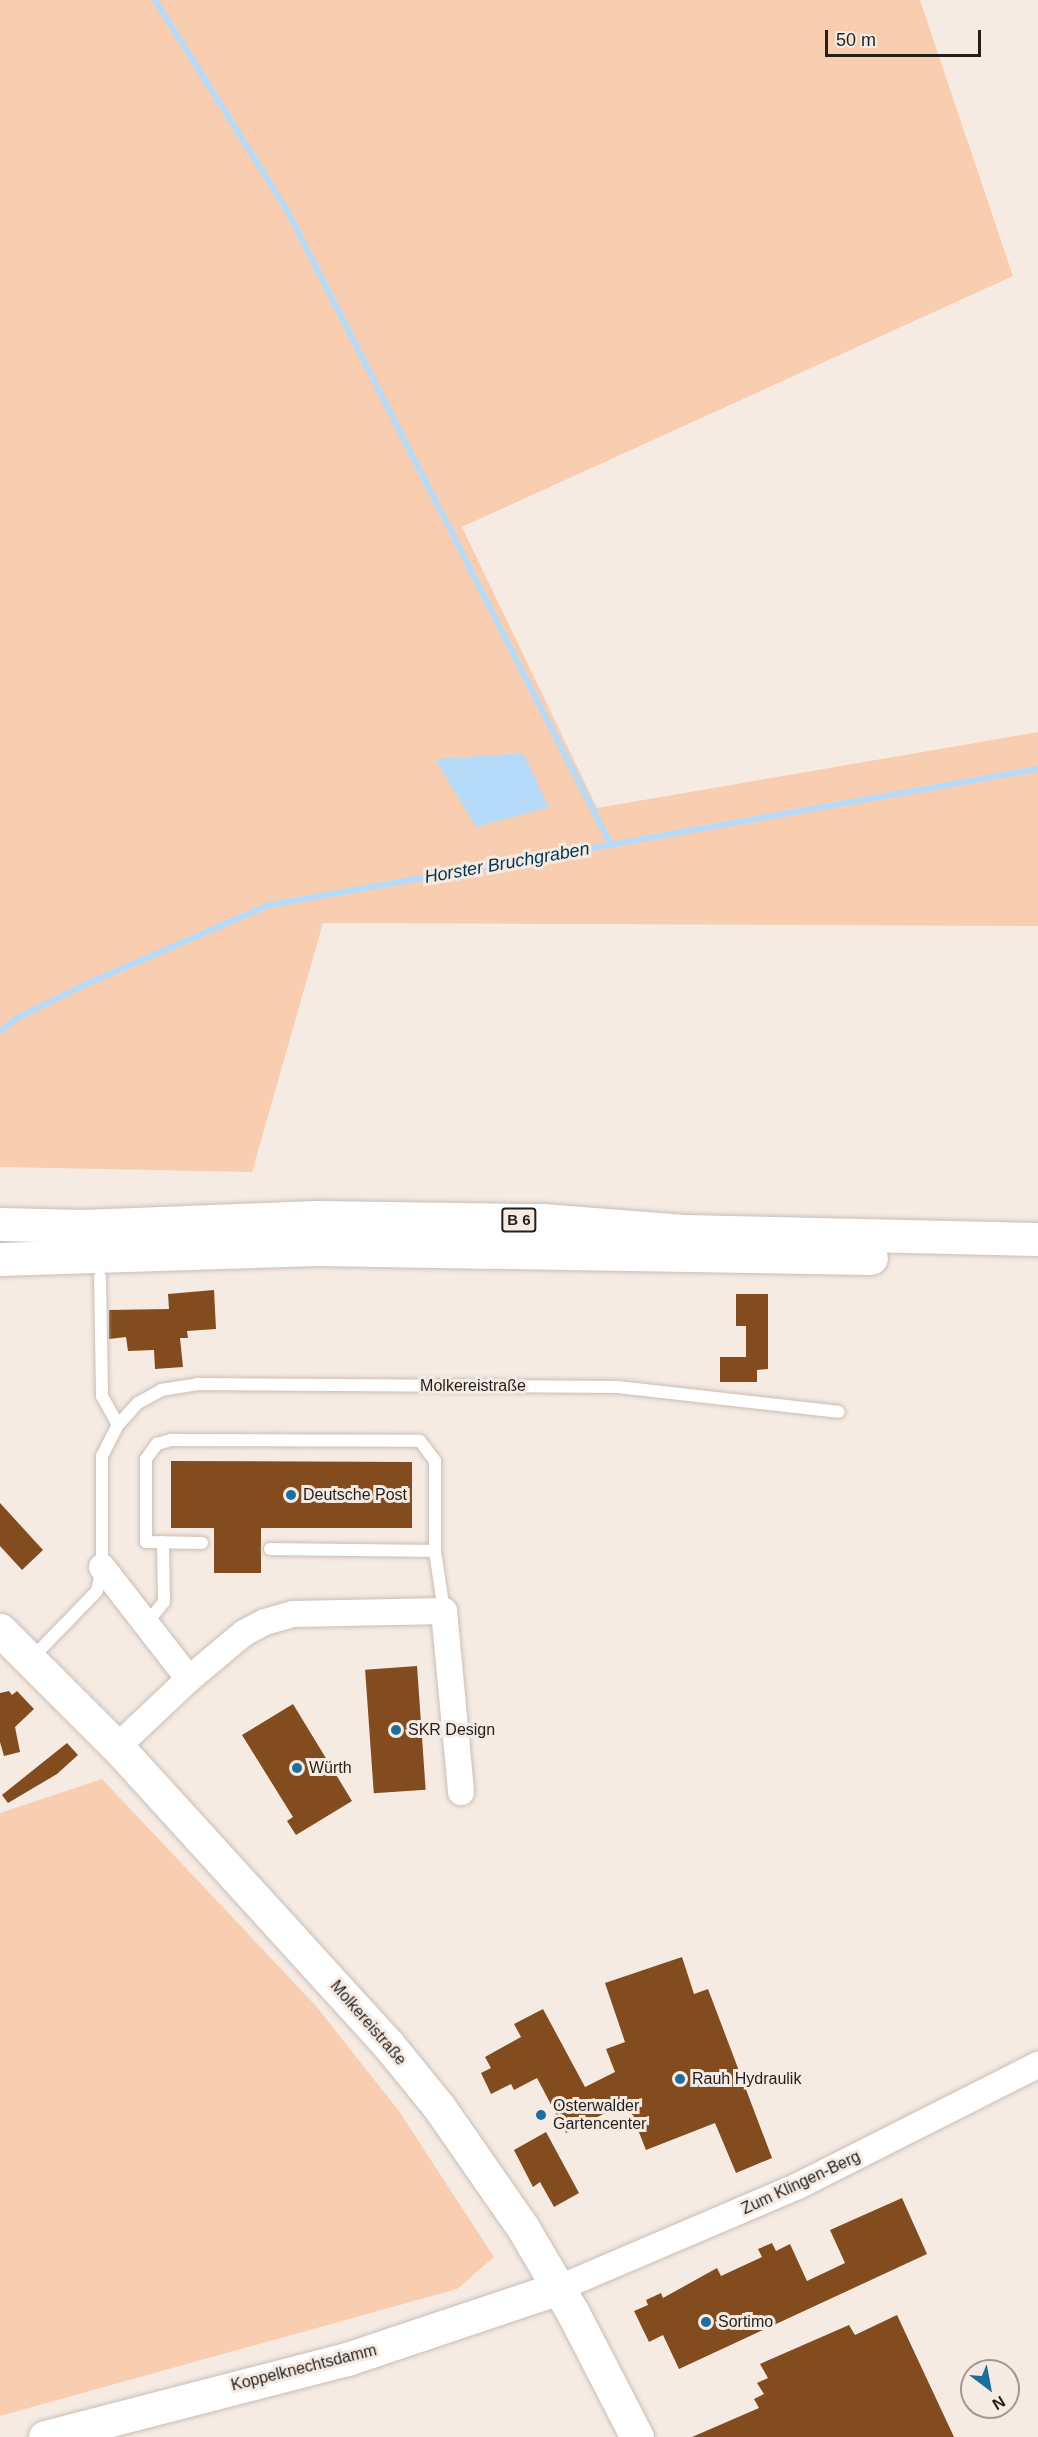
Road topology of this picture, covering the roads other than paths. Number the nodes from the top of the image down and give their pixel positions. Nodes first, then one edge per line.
1 (0, 1224) edge
2 (1038, 1239) edge
3 (0, 1259) edge
4 (1038, 1261) edge
5 (100, 1278) dead end
6 (840, 1412) dead end
7 (118, 1425) junction
8 (163, 1542) junction
9 (202, 1543) dead end
10 (270, 1549) dead end
11 (435, 1551) junction
12 (102, 1567) junction
13 (444, 1611) junction
14 (146, 1624) junction
15 (0, 1630) edge
16 (30, 1661) junction
17 (189, 1679) junction
18 (117, 1747) junction
19 (461, 1792) dead end
20 (1038, 2065) edge
21 (559, 2288) junction
22 (45, 2437) edge
23 (637, 2437) edge

1 - 2 main road, B 6
3 - 4 main road, B 6
5 - 7 lane
6 - 7 lane, Molkereistraße
7 - 12 lane, Molkereistraße
8 - 9 lane
8 - 11 lane
8 - 14 lane
10 - 11 lane
11 - 13 lane
12 - 14 street
12 - 16 lane, Molkereistraße
13 - 17 street
13 - 19 street
14 - 17 street
15 - 16 main road, Molkereistraße
16 - 18 main road, Molkereistraße
17 - 18 street
18 - 21 main road, Molkereistraße
20 - 21 street, Zum Klingen-Berg
21 - 22 main road, Koppelknechtsdamm
21 - 23 main road, Molkereistraße

